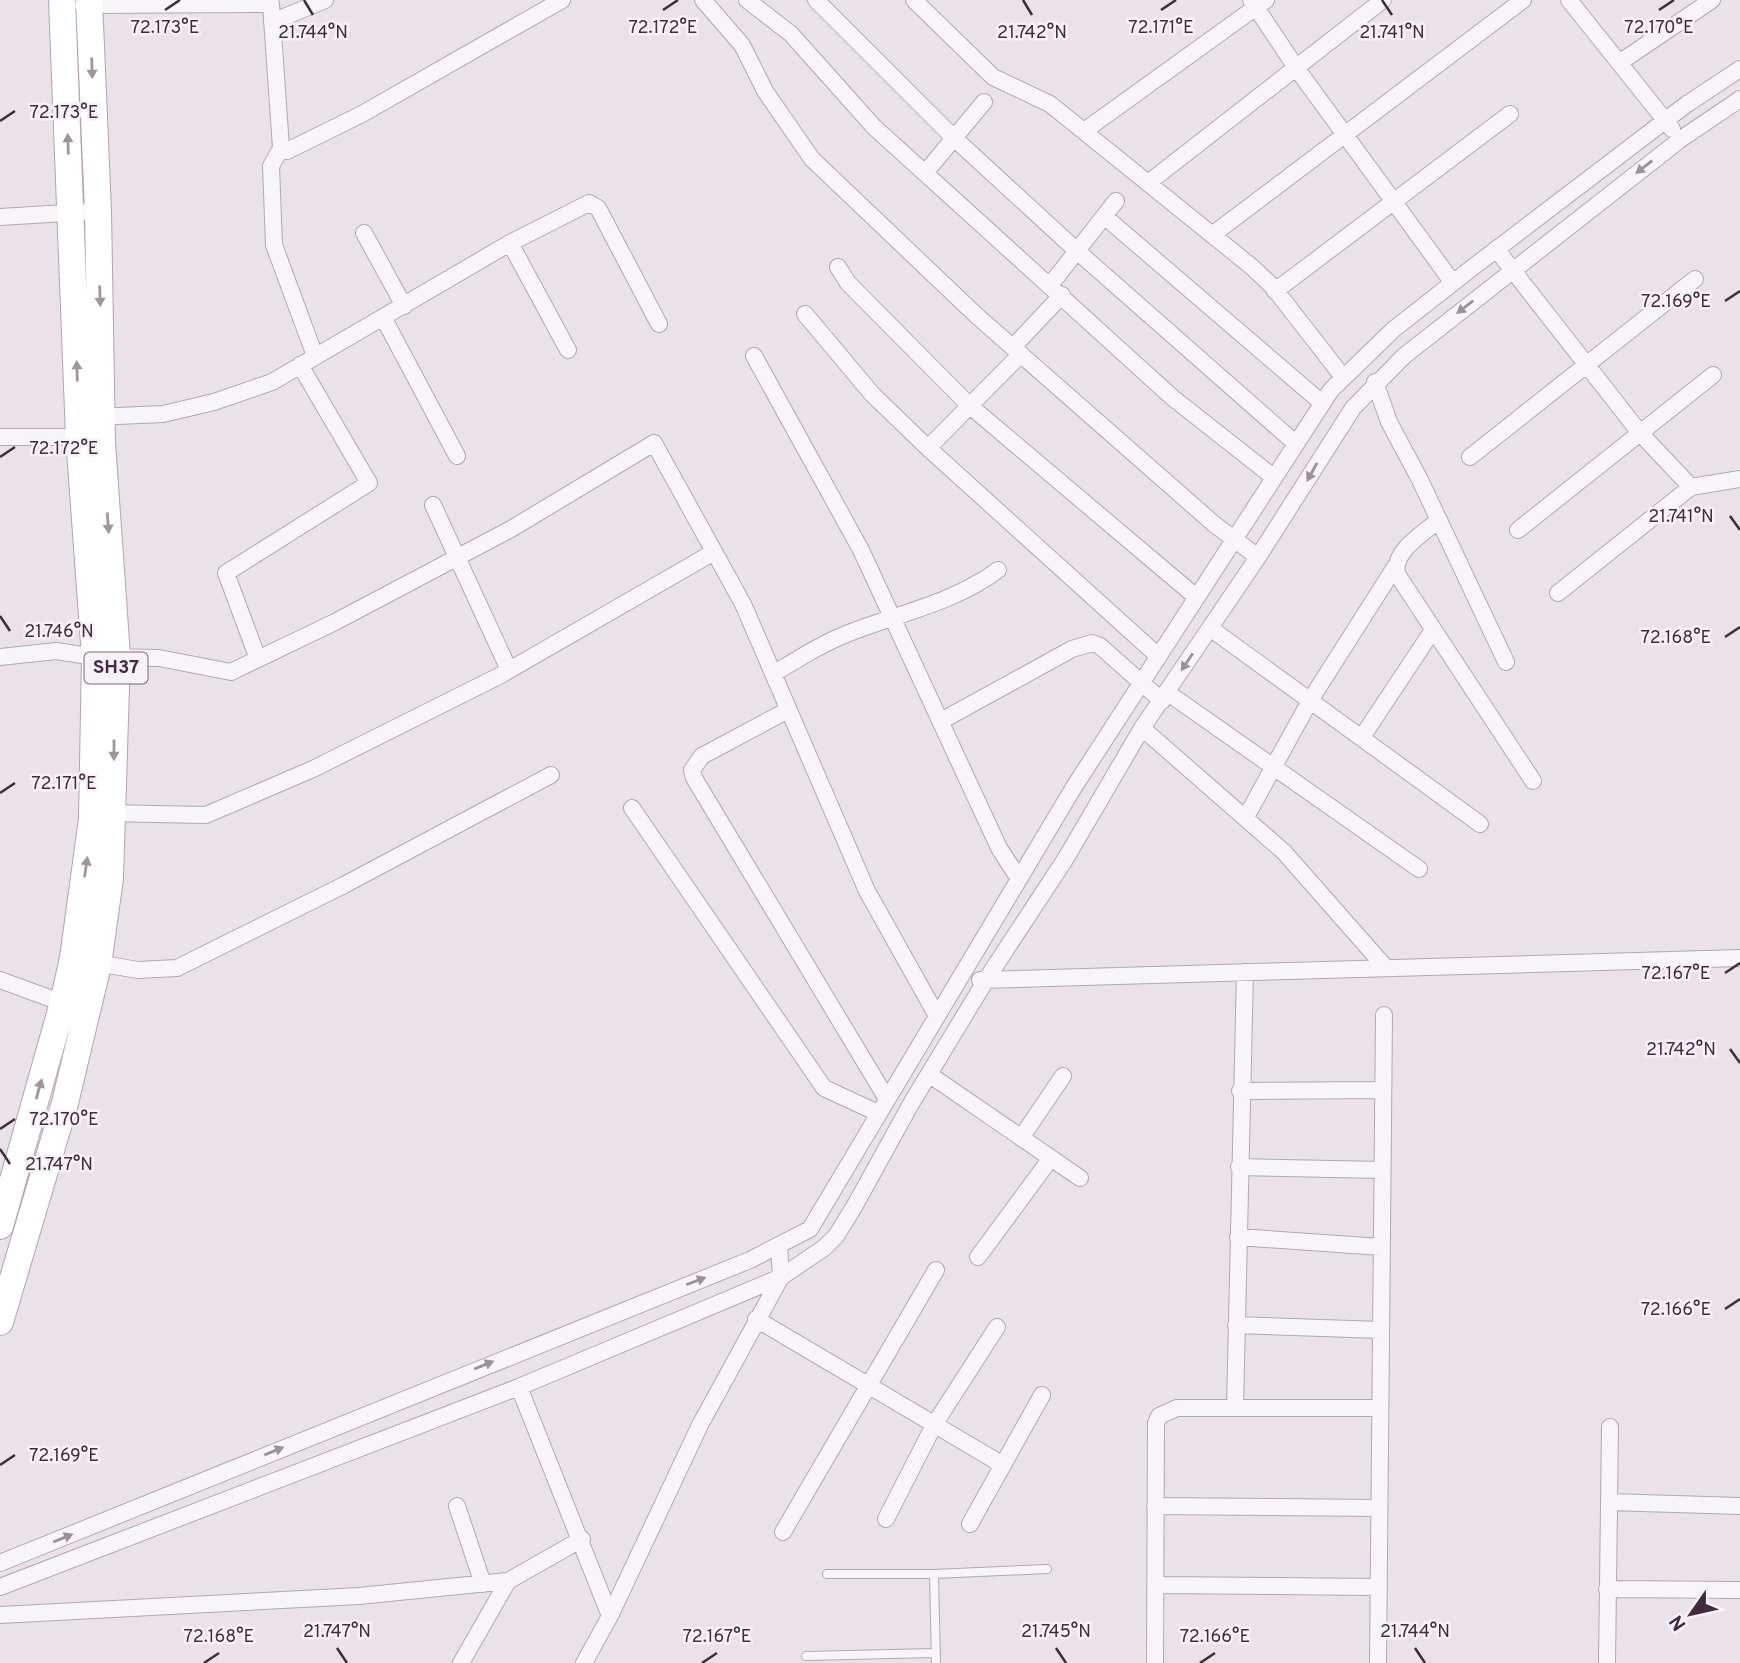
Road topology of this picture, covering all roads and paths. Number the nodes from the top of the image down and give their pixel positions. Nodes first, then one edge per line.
1 (325, 0) edge
2 (562, 0) edge
3 (702, 0) edge
4 (747, 0) edge
5 (816, 0) edge
6 (914, 0) edge
7 (1383, 0) edge
8 (1523, 0) edge
9 (1569, 0) edge
10 (1712, 0) edge
11 (62, 2) edge
12 (89, 2) edge
13 (270, 2) edge
14 (1257, 2) edge
15 (272, 22) junction
16 (1619, 63) junction
17 (1297, 69) junction
18 (1740, 69) edge
19 (1740, 99) edge
20 (984, 103) dead end
21 (1510, 114) dead end
22 (1665, 121) junction
23 (1084, 131) junction
24 (1344, 134) junction
25 (954, 138) junction
26 (1681, 139) junction
27 (281, 148) junction
28 (925, 173) junction
29 (1148, 183) junction
30 (1116, 201) dead end
31 (1394, 203) junction
32 (98, 211) junction
33 (71, 212) junction
34 (1104, 216) junction
35 (0, 217) edge
36 (365, 233) dead end
37 (1212, 235) junction
38 (510, 243) junction
39 (1496, 249) junction
40 (1077, 251) junction
41 (838, 267) dead end
42 (1512, 270) junction
43 (1695, 279) dead end
44 (1453, 282) junction
45 (1057, 289) junction
46 (1275, 291) junction
47 (404, 306) junction
48 (805, 314) dead end
49 (383, 317) junction
50 (659, 324) dead end
51 (568, 350) dead end
52 (1017, 351) junction
53 (314, 356) junction
54 (754, 356) dead end
55 (300, 365) junction
56 (1587, 365) junction
57 (1713, 375) dead end
58 (1343, 377) junction
59 (1375, 382) junction
60 (1322, 403) junction
61 (970, 406) junction
62 (87, 424) junction
63 (1640, 433) junction
64 (0, 437) edge
65 (1294, 442) junction
66 (928, 448) junction
67 (457, 456) dead end
68 (1470, 457) dead end
69 (1272, 476) junction
70 (1740, 479) edge
71 (1691, 487) junction
72 (433, 505) dead end
73 (1439, 520) junction
74 (1518, 530) dead end
75 (1233, 538) junction
76 (714, 552) junction
77 (457, 557) junction
78 (1258, 557) junction
79 (1395, 567) junction
80 (998, 570) dead end
81 (1558, 593) dead end
82 (1195, 596) junction
83 (893, 617) junction
84 (1210, 628) junction
85 (1433, 630) junction
86 (1157, 655) junction
87 (106, 656) junction
88 (0, 657) edge
89 (258, 659) junction
90 (1506, 662) dead end
91 (509, 670) junction
92 (773, 674) junction
93 (1141, 681) junction
94 (1165, 697) junction
95 (1311, 699) junction
96 (789, 710) junction
97 (941, 721) junction
98 (1142, 728) junction
99 (1362, 737) junction
100 (1274, 768) junction
101 (551, 775) dead end
102 (1533, 781) dead end
103 (632, 807) dead end
104 (103, 812) junction
105 (1246, 817) junction
106 (1480, 824) dead end
107 (1419, 869) dead end
108 (1019, 879) junction
109 (1740, 958) edge
110 (85, 961) junction
111 (1386, 968) junction
112 (1245, 972) junction
113 (0, 980) edge
114 (959, 980) junction
115 (986, 980) junction
116 (63, 1003) junction
117 (1384, 1015) dead end
118 (937, 1016) junction
119 (930, 1075) junction
120 (1063, 1076) dead end
121 (1383, 1090) junction
122 (1240, 1091) junction
123 (883, 1106) junction
124 (1021, 1138) junction
125 (1051, 1158) junction
126 (1239, 1167) junction
127 (1382, 1170) junction
128 (1080, 1178) dead end
129 (1, 1221) edge
130 (29, 1228) junction
131 (1238, 1237) junction
132 (779, 1245) junction
133 (1381, 1247) junction
134 (978, 1257) dead end
135 (936, 1270) dead end
136 (781, 1277) junction
137 (756, 1319) junction
138 (0, 1322) edge
139 (1236, 1325) junction
140 (997, 1326) dead end
141 (1381, 1330) junction
142 (868, 1386) junction
143 (519, 1387) junction
144 (1042, 1395) dead end
145 (1235, 1408) junction
146 (1380, 1408) junction
147 (934, 1425) junction
148 (1610, 1427) dead end
149 (1003, 1465) junction
150 (1609, 1502) junction
151 (457, 1506) dead end
152 (1155, 1506) junction
153 (1740, 1506) edge
154 (1379, 1508) junction
155 (886, 1519) dead end
156 (970, 1524) dead end
157 (783, 1531) dead end
158 (582, 1539) junction
159 (0, 1563) edge
160 (1047, 1569) dead end
161 (827, 1574) dead end
162 (934, 1574) junction
163 (508, 1581) junction
164 (483, 1584) junction
165 (1155, 1585) junction
166 (0, 1587) edge
167 (1379, 1587) junction
168 (1608, 1589) junction
169 (1740, 1590) edge
170 (0, 1615) edge
171 (610, 1616) junction
172 (935, 1653) junction
173 (806, 1656) dead end
174 (461, 1663) edge
175 (584, 1663) edge
176 (936, 1663) edge
177 (1155, 1663) edge
178 (1378, 1663) edge
179 (1606, 1663) edge

1 - 15 street
2 - 27 street
3 - 52 street
4 - 28 street
5 - 25 street
6 - 23 street
7 - 17 street
8 - 24 street
9 - 16 street
10 - 16 street
11 - 12 street
33 -> 11 main road, SH37
12 - 13 street
12 -> 32 main road, SH37
13 - 15 street
14 - 17 street
14 - 23 street
15 - 27 street
16 - 22 street
17 - 24 street
17 - 29 street
18 - 22 street
19 - 26 street
20 - 25 street
21 - 31 street
22 - 26 street
22 - 39 street
23 - 29 street
24 - 31 street
24 - 37 street
25 - 28 street
25 - 40 street
26 -> 42 street
27 - 53 street
28 - 45 street
29 - 37 street
30 - 34 street
31 - 44 street
31 - 46 street
32 - 33 street
32 -> 62 main road, SH37
33 - 35 street
62 -> 33 main road, SH37
34 - 40 street
34 - 60 street
36 - 47 street
37 - 46 street
38 - 47 street
38 - 50 street
38 - 51 street
39 - 42 street
39 - 44 street
40 - 45 street
40 - 65 street
41 - 61 street
42 - 56 street
42 -> 59 street
43 - 56 street
44 - 58 street
45 - 52 street
45 - 69 street
46 - 58 street
47 - 49 street
48 - 66 street
49 - 53 street
49 - 67 street
52 - 61 street
52 - 75 street
53 - 55 street
54 - 83 street
55 - 62 street
55 - 89 street
56 - 63 street
56 - 68 street
57 - 63 street
58 - 60 street
59 - 73 street
59 -> 78 street
60 - 65 street
61 - 66 street
61 - 82 street
62 - 64 street
62 - 87 main road, SH37
63 - 71 street
63 - 74 street
65 - 69 street
66 - 86 street
69 - 75 street
70 - 71 street
71 - 81 street
72 - 77 street
73 - 79 street
73 - 90 street
75 - 78 street
75 - 82 street
76 - 77 street
76 - 91 street
76 - 92 street
77 - 89 street
77 - 91 street
78 - 84 street
79 - 85 street
79 - 95 street
80 - 83 street
82 - 86 street
83 - 92 street
83 - 97 street
84 -> 94 street
84 - 95 street
85 - 99 street
85 - 102 street
86 - 93 street
87 - 88 street
87 - 89 street
87 - 104 main road, SH37
91 - 104 street
92 - 96 street
93 - 94 street
93 - 97 street
93 - 108 street
94 - 98 street
94 - 100 street
95 - 99 street
95 - 100 street
96 - 118 street
96 - 123 street
97 - 108 street
98 - 105 street
98 - 115 street
99 - 106 street
100 - 105 street
100 - 107 street
101 - 110 street
103 - 123 street
104 - 110 main road, SH37
105 - 111 street
108 - 114 street
109 - 111 street
110 - 116 main road, SH37
110 - 130 main road, SH37
111 - 112 street
112 - 115 street
112 - 122 street
113 - 116 street
114 - 115 street
114 - 118 street
115 - 119 street
129 -> 116 main road, SH37
117 - 121 street
118 - 123 street
119 - 124 street
119 - 136 street
120 - 124 street
121 - 122 street
121 - 127 street
122 - 126 street
123 - 132 street
124 - 125 street
125 - 128 street
125 - 134 street
126 - 127 street
126 - 131 street
127 - 133 street
129 - 130 street
130 - 138 main road, SH37
131 - 133 street
131 - 139 street
132 - 136 street
159 -> 132 street
133 - 141 street
135 - 142 street
136 - 137 street
136 - 143 street
137 - 142 street
137 - 171 street
139 - 141 street
139 - 145 street
140 - 147 street
141 - 146 street
142 - 147 street
142 - 157 street
143 - 158 street
143 - 166 street
144 - 149 street
145 - 146 street
145 - 152 street
146 - 154 street
147 - 149 street
147 - 155 street
148 - 150 street
149 - 156 street
150 - 153 street
150 - 168 street
151 - 164 street
152 - 154 street
152 - 165 street
154 - 167 street
158 - 163 street
158 - 171 street
160 - 162 lane
161 - 162 lane
162 - 172 lane
163 - 164 street
163 - 174 street
164 - 170 street
165 - 167 street
165 - 177 street
167 - 178 street
168 - 169 street
168 - 179 street
171 - 175 street
172 - 173 lane
172 - 176 lane

